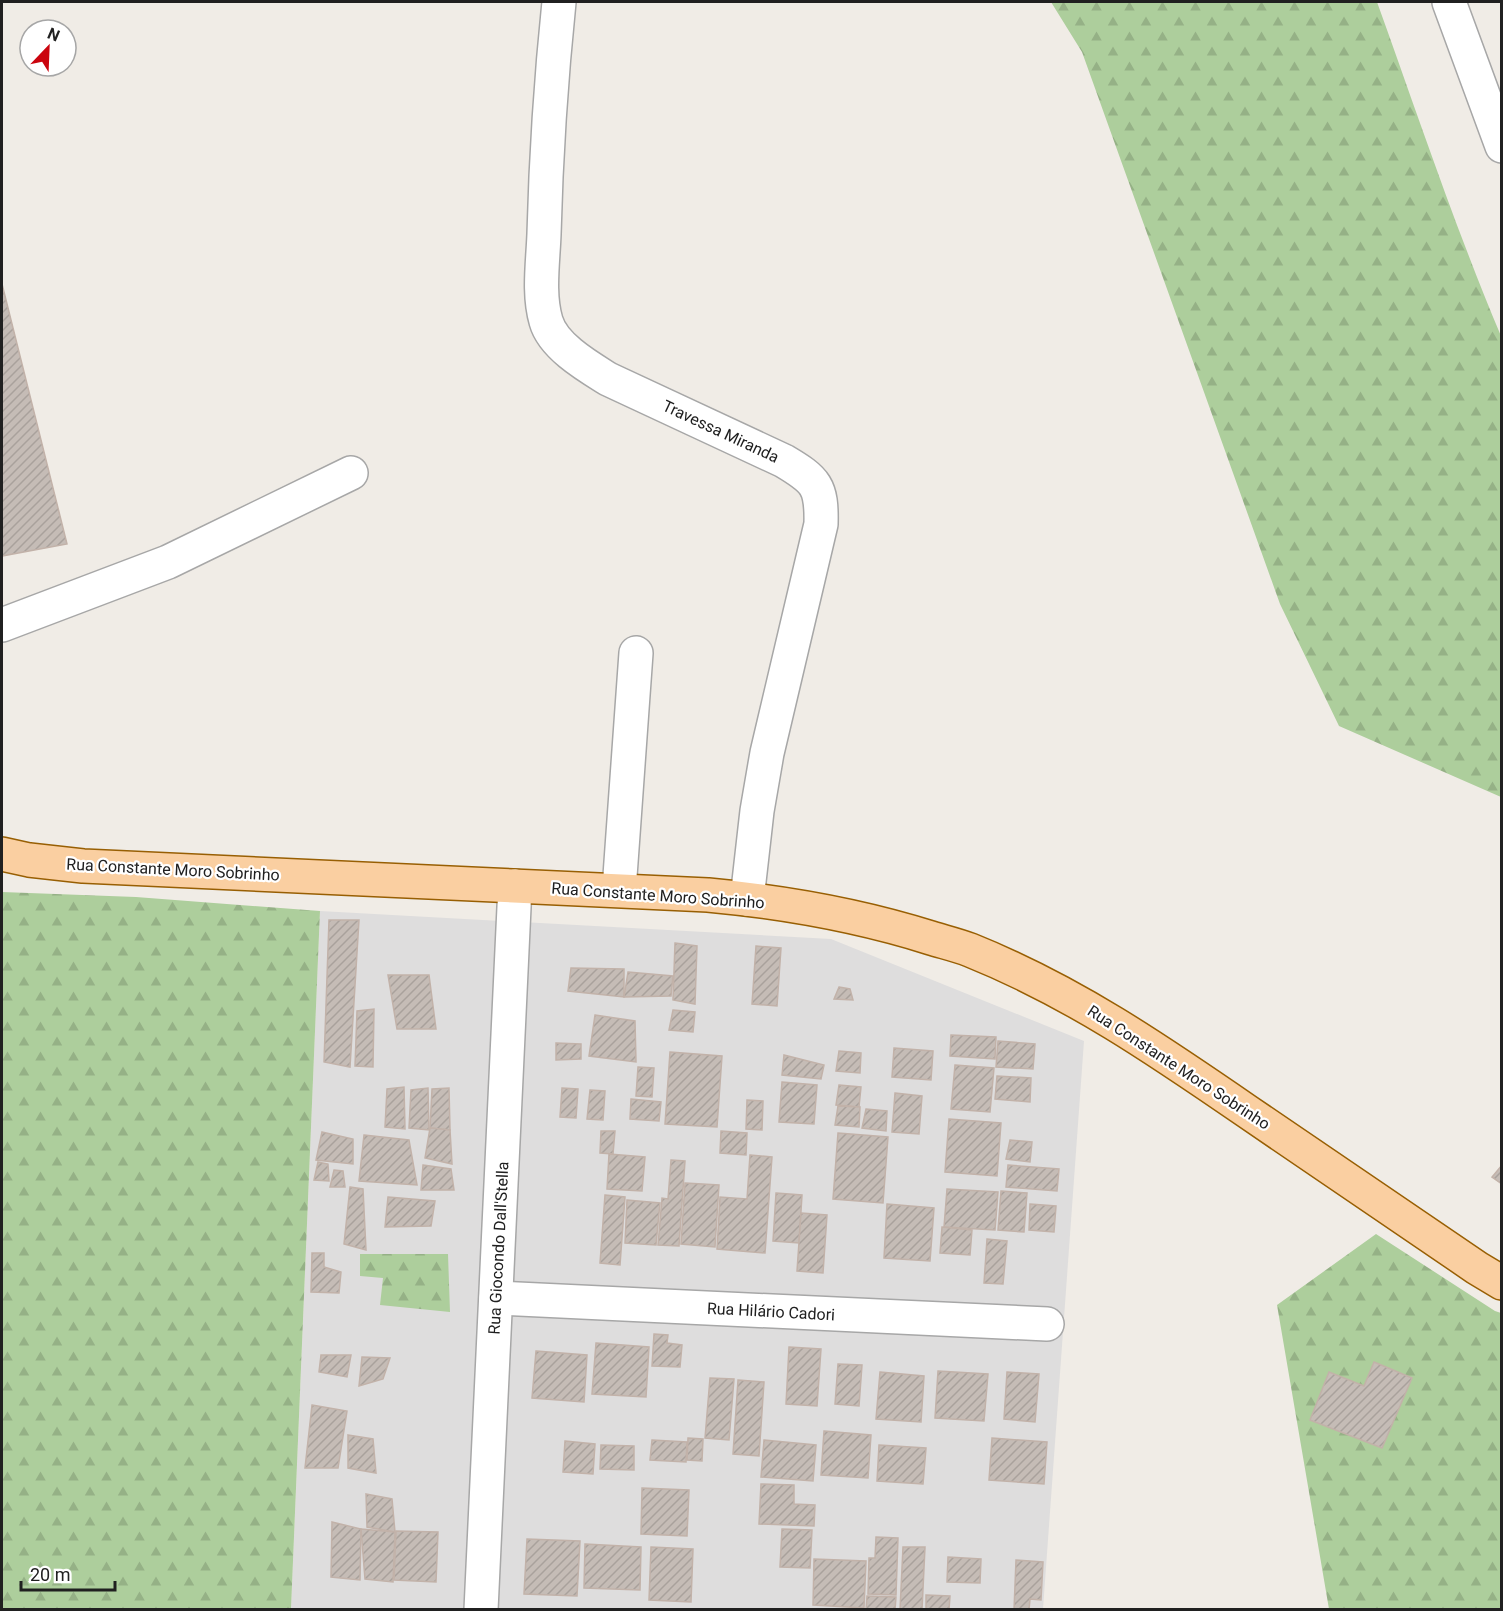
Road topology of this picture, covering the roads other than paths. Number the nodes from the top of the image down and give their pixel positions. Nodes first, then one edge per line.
1 (559, 2) edge
2 (1449, 2) edge
3 (1498, 126) edge
4 (351, 474) dead end
5 (2, 626) edge
6 (636, 654) dead end
7 (2, 854) edge
8 (516, 886) junction
9 (619, 890) junction
10 (747, 898) junction
11 (1502, 1283) edge
12 (496, 1298) junction
13 (1047, 1324) dead end
14 (481, 1610) edge

1 - 10 street, Travessa Miranda
2 - 3 street
4 - 5 street
6 - 9 street
7 - 8 main road, Rua Constante Moro Sobrinho
8 - 9 main road, Rua Constante Moro Sobrinho
8 - 12 street, Rua Giocondo Dall'Stella
9 - 10 main road, Rua Constante Moro Sobrinho
10 - 11 main road, Rua Constante Moro Sobrinho
12 - 13 street, Rua Hilário Cadori
12 - 14 street, Rua Giocondo Dall'Stella

